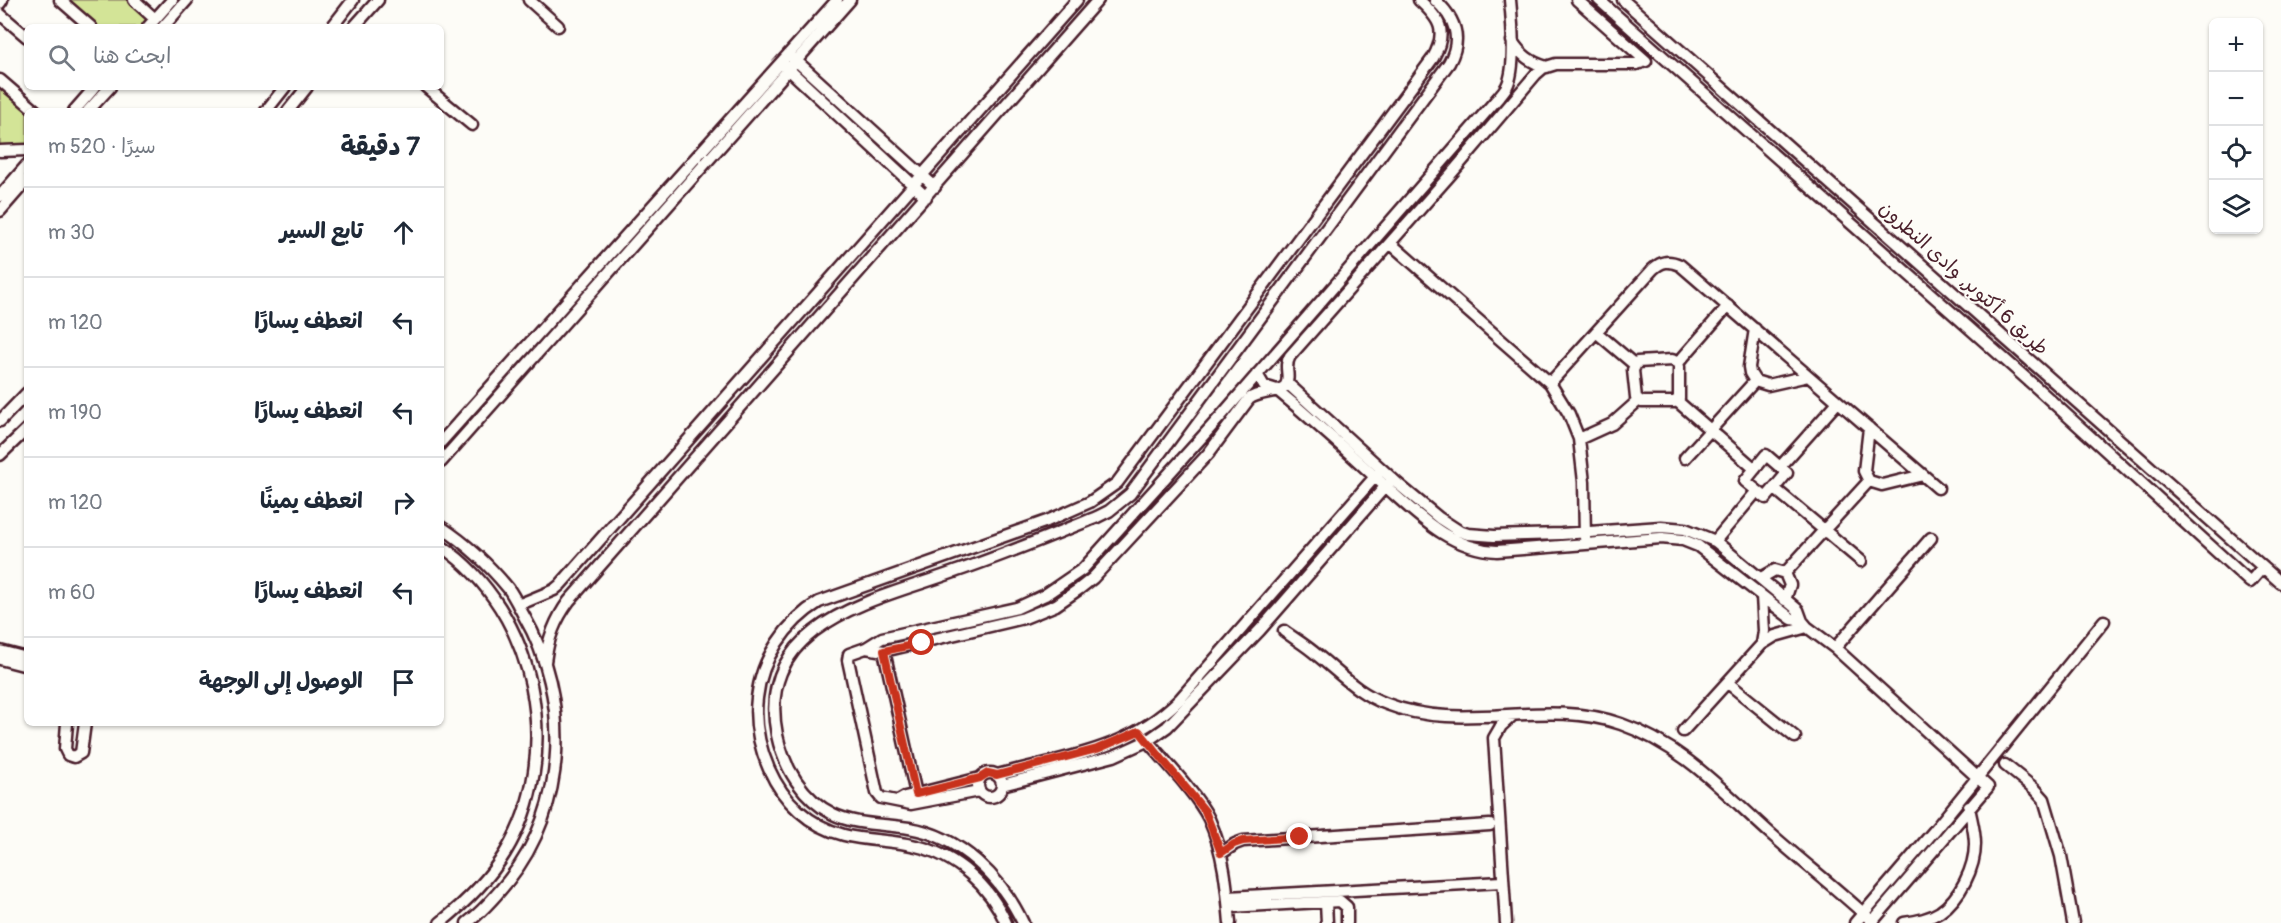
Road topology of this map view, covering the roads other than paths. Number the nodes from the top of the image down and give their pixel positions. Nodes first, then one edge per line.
1 (60, 0) edge
2 (134, 0) edge
3 (172, 0) edge
4 (187, 0) edge
5 (353, 0) edge
6 (378, 0) edge
7 (529, 0) edge
8 (837, 0) edge
9 (850, 0) edge
10 (1077, 0) edge
11 (1098, 0) edge
12 (1419, 0) edge
13 (1435, 0) edge
14 (1510, 0) edge
15 (1577, 0) edge
16 (1599, 0) edge
17 (1623, 0) edge
18 (0, 14) edge
19 (88, 24) edge
20 (155, 24) edge
21 (334, 24) edge
22 (358, 24) edge
23 (558, 26) dead end
24 (24, 34) edge
25 (1512, 41) junction
26 (789, 62) junction
27 (1547, 66) junction
28 (0, 80) edge
29 (89, 90) edge
30 (107, 90) edge
31 (283, 90) edge
32 (305, 90) edge
33 (430, 90) edge
34 (1498, 98) junction
35 (1508, 107) junction
36 (33, 108) edge
37 (76, 108) edge
38 (91, 108) edge
39 (268, 108) edge
40 (290, 108) edge
41 (1481, 118) junction
42 (472, 125) dead end
43 (1491, 127) junction
44 (24, 150) edge
45 (0, 151) edge
46 (1452, 151) junction
47 (1462, 160) junction
48 (1440, 165) junction
49 (24, 168) edge
50 (1451, 174) junction
51 (922, 175) junction
52 (24, 183) edge
53 (913, 184) junction
54 (935, 187) junction
55 (0, 196) edge
56 (926, 197) junction
57 (0, 211) edge
58 (1390, 243) junction
59 (1323, 299) junction
60 (1728, 306) junction
61 (1333, 307) junction
62 (1755, 329) junction
63 (1596, 332) junction
64 (1678, 363) junction
65 (1635, 364) junction
66 (1201, 371) junction
67 (1257, 374) junction
68 (1808, 376) junction
69 (1214, 381) junction
70 (1755, 381) junction
71 (1550, 382) junction
72 (1287, 383) junction
73 (1277, 390) junction
74 (24, 396) edge
75 (1639, 400) junction
76 (1677, 401) junction
77 (1300, 402) junction
78 (1838, 403) junction
79 (1225, 419) junction
80 (0, 421) edge
81 (1869, 428) junction
82 (1710, 430) junction
83 (24, 432) edge
84 (444, 439) edge
85 (1579, 440) junction
86 (0, 455) edge
87 (1685, 458) dead end
88 (444, 459) edge
89 (1780, 467) junction
90 (1755, 469) junction
91 (1379, 473) junction
92 (1923, 475) junction
93 (1869, 481) junction
94 (1388, 482) junction
95 (1774, 488) junction
96 (1938, 488) dead end
97 (1757, 491) junction
98 (444, 529) edge
99 (1824, 531) junction
100 (1584, 532) junction
101 (1931, 538) dead end
102 (1715, 542) junction
103 (1585, 545) junction
104 (444, 549) edge
105 (479, 556) junction
106 (1861, 561) dead end
107 (466, 567) junction
108 (2263, 567) junction
109 (1785, 573) junction
110 (1761, 578) junction
111 (2281, 583) edge
112 (554, 590) junction
113 (1762, 596) junction
114 (1785, 600) junction
115 (569, 601) junction
116 (1265, 602) junction
117 (518, 605) junction
118 (1276, 611) junction
119 (2104, 621) dead end
120 (1804, 624) junction
121 (936, 627) junction
122 (1284, 631) dead end
123 (938, 639) junction
124 (1762, 644) junction
125 (866, 648) junction
126 (1834, 648) junction
127 (0, 651) edge
128 (884, 651) junction
129 (24, 657) edge
130 (0, 659) edge
131 (545, 662) junction
132 (24, 665) edge
133 (1728, 683) junction
134 (1513, 715) junction
135 (1474, 717) junction
136 (66, 726) edge
137 (85, 726) edge
138 (1139, 731) junction
139 (1683, 731) dead end
140 (1795, 737) dead end
141 (1494, 738) junction
142 (1147, 741) junction
143 (2005, 765) dead end
144 (1978, 777) junction
145 (980, 778) junction
146 (1000, 780) junction
147 (979, 791) junction
148 (916, 794) junction
149 (898, 801) junction
150 (1970, 807) junction
151 (1490, 825) dead end
152 (1221, 853) junction
153 (1502, 882) junction
154 (1229, 902) junction
155 (1326, 902) junction
156 (1863, 914) junction
157 (1931, 920) edge
158 (442, 922) edge
159 (1872, 922) edge
160 (467, 923) edge
161 (1006, 923) edge
162 (1023, 923) edge
163 (1230, 923) edge
164 (1328, 923) edge
165 (1347, 923) edge
166 (1506, 923) edge
167 (1854, 923) edge
168 (1904, 923) edge
169 (2073, 923) edge

1 - 19 street
2 - 20 street
3 - 20 street
4 - 20 street
5 - 21 street
6 - 22 street
7 - 23 street
8 - 26 street
9 - 26 street
10 - 51 street
11 - 54 street
12 - 66 street
13 - 69 street
14 - 25 street
15 - 27 street
16 - 108 street, طريق 6 أكتوبر, وادى النطرون
17 - 108 street, طريق 6 أكتوبر, وادى النطرون
18 - 24 street
25 - 27 street
25 - 34 street
26 - 51 street
26 - 53 street
26 - 84 street
26 - 88 street
27 - 35 street
28 - 36 street
29 - 37 street
30 - 38 street
31 - 39 street
32 - 40 street
33 - 42 street
34 - 35 street
34 - 41 street
35 - 43 street
41 - 43 street
41 - 46 street
43 - 47 street
44 - 45 street
46 - 47 street
46 - 48 street
47 - 50 street
48 - 50 street
48 - 59 street
49 - 55 street
50 - 58 street
51 - 53 street
51 - 54 street
52 - 57 street
53 - 56 street
53 - 112 street
54 - 56 street
56 - 115 street
58 - 61 street
58 - 71 street
59 - 61 street
59 - 67 street
60 - 62 street
60 - 63 street
60 - 64 street
61 - 72 street
62 - 68 street
62 - 70 street
63 - 65 street
63 - 71 street
64 - 65 street
64 - 76 street
65 - 75 street
66 - 69 street
66 - 161 street
67 - 73 street
67 - 79 street
68 - 70 street
68 - 78 street
69 - 162 street
70 - 82 street
71 - 85 street
72 - 73 street
72 - 77 street
73 - 77 street
73 - 79 street
74 - 80 street
75 - 76 street
75 - 85 street
76 - 82 street
77 - 91 street
78 - 81 street
78 - 89 street
79 - 121 street
79 - 123 street
81 - 92 street
81 - 93 street
82 - 87 street
82 - 90 street
83 - 86 street
85 - 100 street
89 - 90 street
89 - 95 street
90 - 97 street
91 - 94 street
91 - 116 street
92 - 93 street
92 - 96 street
93 - 99 street
94 - 100 street
94 - 103 street
94 - 118 street
95 - 97 street
95 - 99 street
97 - 102 street
98 - 105 street
99 - 106 street
99 - 109 street
100 - 102 street
100 - 103 street
101 - 126 street
102 - 110 street
103 - 113 street
104 - 107 street
105 - 107 street
105 - 117 street
107 - 158 street
108 - 111 street, طريق 6 أكتوبر, وادى النطرون
109 - 110 street
109 - 114 street
110 - 114 street
112 - 115 street
112 - 117 street
113 - 120 street
113 - 124 street
114 - 120 street
115 - 131 street
116 - 118 street
116 - 138 street
117 - 131 street
118 - 142 street
119 - 144 street
120 - 124 street
120 - 126 street
121 - 123 street
121 - 125 street
122 - 135 street
123 - 128 street
124 - 133 street
125 - 128 street
125 - 149 street
126 - 144 street
127 - 129 street
128 - 148 street
130 - 132 street
131 - 160 street
133 - 139 street
133 - 140 street
134 - 135 street
134 - 141 street
134 - 156 street
135 - 141 street
136 - 137 street
138 - 142 street
138 - 146 street
141 - 153 street
142 - 146 street
142 - 152 street
143 - 169 street
144 - 150 street
144 - 156 street
145 - 146 street
145 - 147 street
145 - 148 street
146 - 147 street
147 - 149 street
148 - 149 street
150 - 157 street
150 - 159 street
151 - 152 street
152 - 154 street
153 - 154 street
153 - 166 street
154 - 155 street
154 - 163 street
155 - 164 street
155 - 165 street
156 - 159 street
156 - 167 street
157 - 168 street

